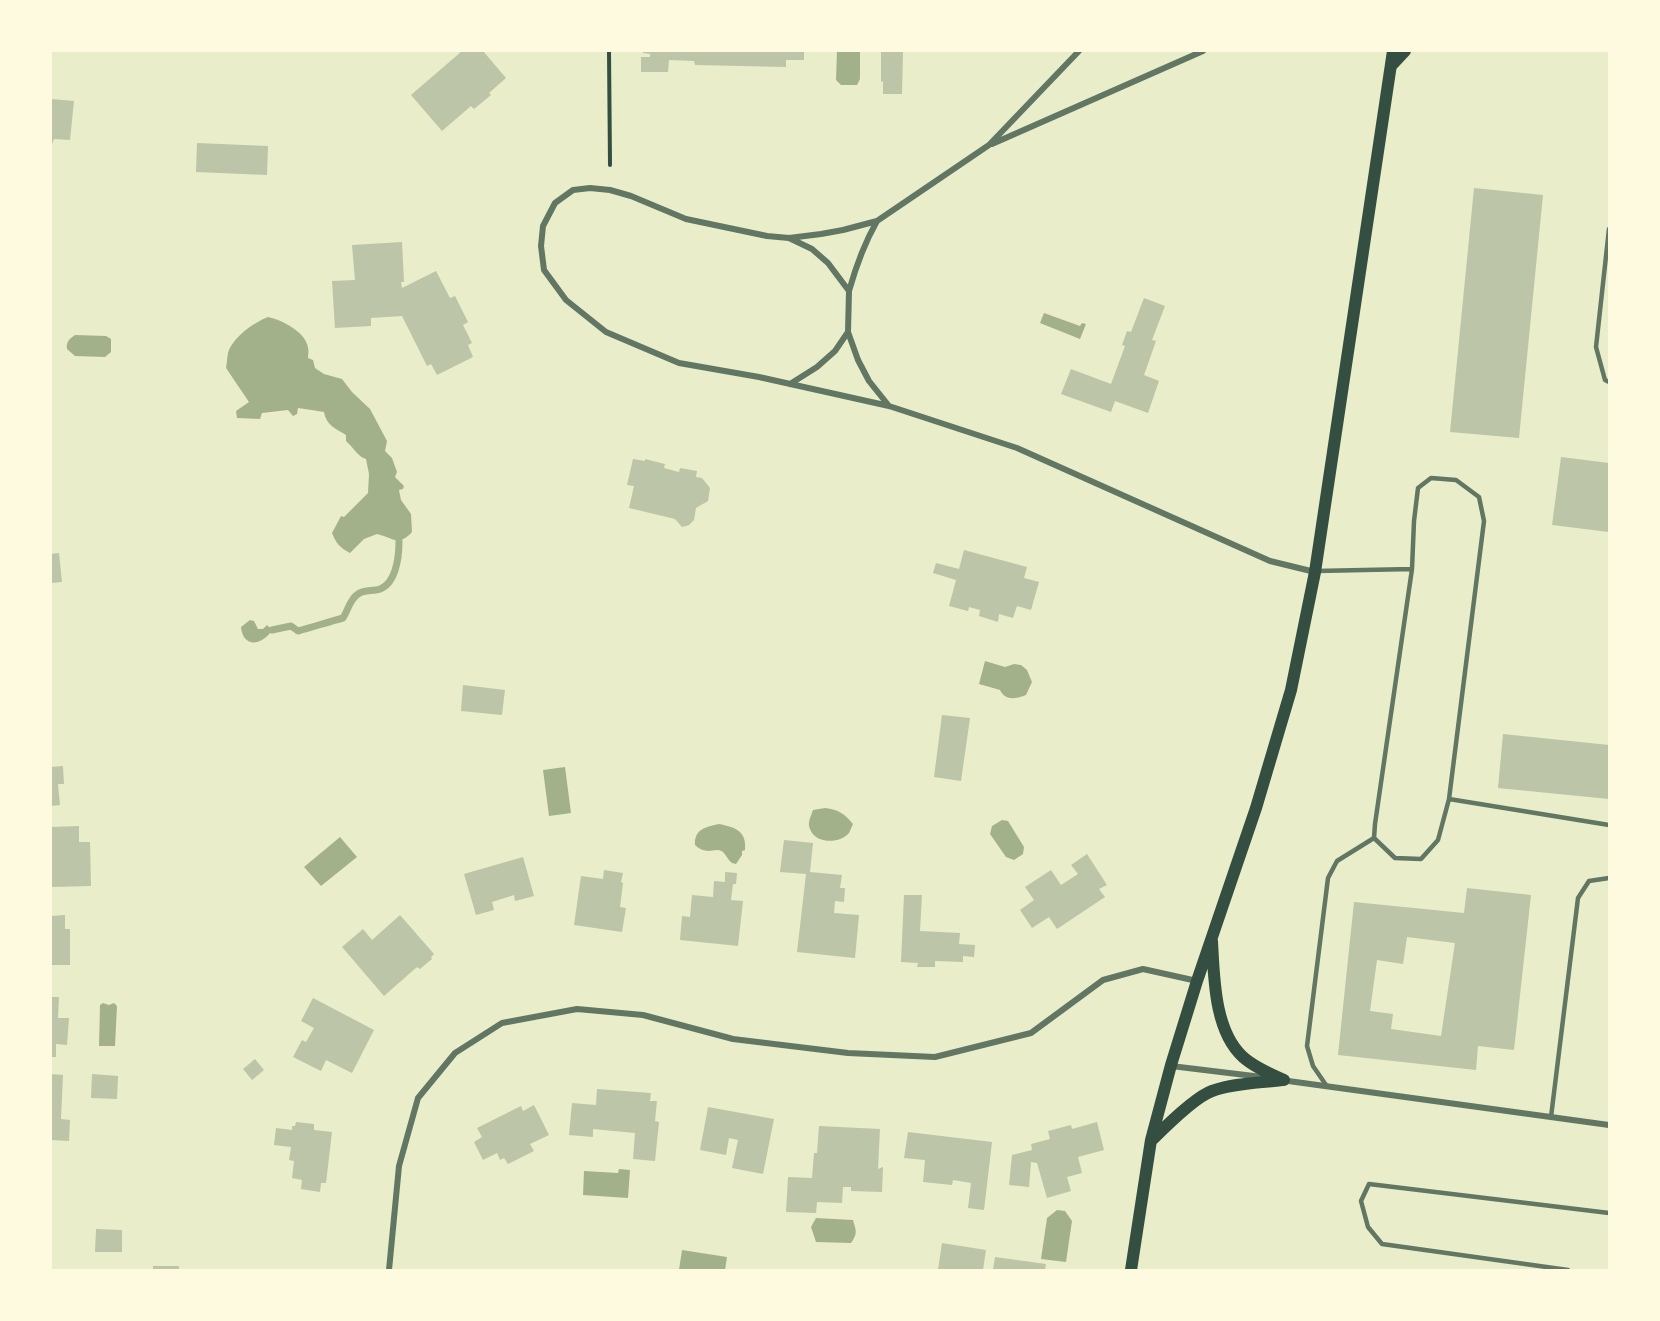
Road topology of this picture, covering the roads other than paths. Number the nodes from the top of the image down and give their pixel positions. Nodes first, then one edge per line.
1 (1079, 51) edge
2 (1203, 51) edge
3 (1393, 51) edge
4 (1405, 51) edge
5 (1391, 66) junction
6 (989, 145) junction
7 (877, 221) junction
8 (1609, 229) edge
9 (789, 238) junction
10 (849, 291) junction
11 (848, 332) junction
12 (1609, 382) edge
13 (790, 384) junction
14 (889, 406) junction
15 (1412, 569) junction
16 (1315, 572) junction
17 (1449, 799) junction
18 (1609, 825) edge
19 (1374, 838) junction
20 (1609, 878) edge
21 (1212, 935) junction
22 (1197, 981) junction
23 (1171, 1065) junction
24 (1284, 1080) junction
25 (1326, 1085) junction
26 (1551, 1117) junction
27 (1609, 1125) edge
28 (1152, 1140) junction
29 (1609, 1214) edge
30 (388, 1270) edge
31 (1131, 1270) edge
32 (1568, 1270) edge

1 - 6 street
2 - 6 street
3 - 5 main road
4 - 5 main road
5 - 16 main road
6 - 7 street
7 - 9 street
7 - 10 street
8 - 12 lane
9 - 10 street
9 - 13 street
10 - 11 street
11 - 13 street
11 - 14 street
13 - 14 street
14 - 16 street
15 - 16 lane
15 - 17 lane
15 - 19 lane
16 - 21 main road
17 - 18 lane
17 - 19 lane
19 - 25 lane
20 - 26 lane
21 - 22 main road
21 - 24 main road
22 - 23 main road
22 - 30 street
23 - 24 street
23 - 28 main road
24 - 25 street
24 - 28 main road
25 - 26 street
26 - 27 street
28 - 31 main road
29 - 32 lane

